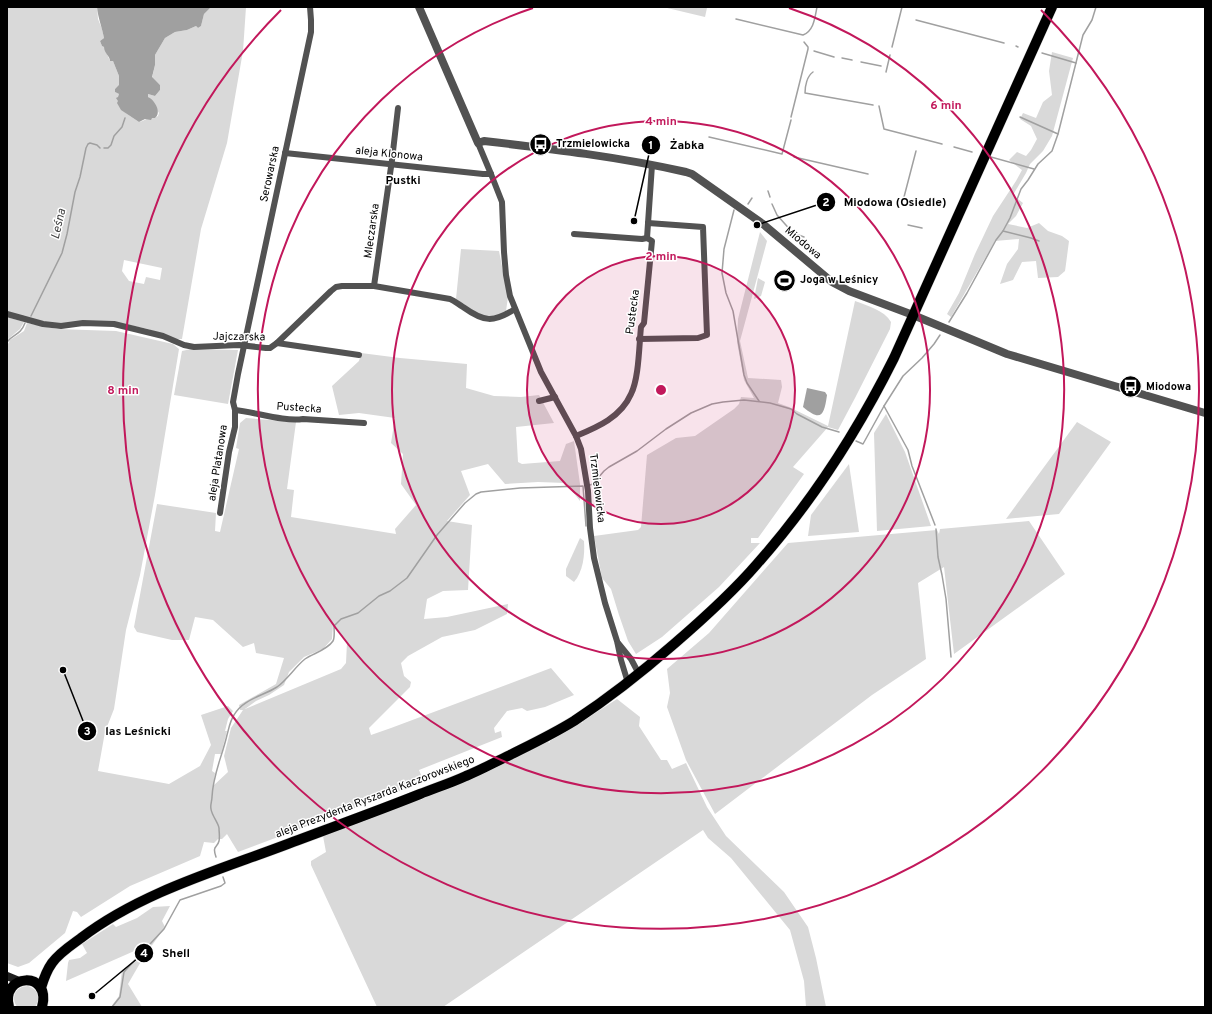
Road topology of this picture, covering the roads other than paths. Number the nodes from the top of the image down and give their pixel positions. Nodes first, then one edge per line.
1 (310, 7) edge
2 (419, 7) edge
3 (1052, 7) edge
4 (398, 108) dead end
5 (478, 143) junction
6 (285, 153) junction
7 (392, 164) junction
8 (652, 165) junction
9 (491, 174) junction
10 (648, 223) junction
11 (574, 234) dead end
12 (647, 238) junction
13 (374, 286) junction
14 (515, 309) junction
15 (7, 314) edge
16 (913, 315) junction
17 (639, 339) junction
18 (277, 343) junction
19 (243, 346) junction
20 (360, 355) dead end
21 (555, 397) junction
22 (539, 401) dead end
23 (234, 410) junction
24 (1205, 413) edge
25 (364, 423) dead end
26 (576, 436) junction
27 (220, 513) dead end
28 (617, 642) junction
29 (639, 674) junction
30 (628, 683) junction
31 (49, 966) junction
32 (7, 976) edge
33 (19, 981) junction
34 (30, 981) junction
35 (41, 988) junction
36 (8, 989) edge
37 (9, 1007) edge
38 (42, 1007) edge

1 - 6 street, Serowarska
2 - 5 street, Trzmielowicka
3 - 16 main road, aleja Prezydenta Ryszarda Kaczorowskiego
4 - 7 street, Mleczarska
5 - 8 street, Miodowa
5 - 9 street, Trzmielowicka
6 - 7 street, aleja Klonowa
6 - 19 street, Serowarska
7 - 9 street, aleja Klonowa
7 - 13 street, Mleczarska
8 - 10 street, Pustecka
8 - 16 street, Miodowa
9 - 14 street, Trzmielowicka
10 - 12 street, Pustecka
10 - 17 street
11 - 12 street
12 - 17 street, Pustecka
13 - 14 street, Jajczarska
13 - 18 street, Jajczarska
14 - 21 street, Trzmielowicka
15 - 19 street, Jajczarska
16 - 24 street, Miodowa
16 - 29 main road, aleja Prezydenta Ryszarda Kaczorowskiego
17 - 26 street, Pustecka
18 - 19 street, Jajczarska
18 - 20 street
19 - 23 street, aleja Platanowa
21 - 22 street
21 - 26 street, Trzmielowicka
23 - 25 street, Pustecka
23 - 27 street, aleja Platanowa
26 - 28 street, Trzmielowicka
28 - 29 street, Trzmielowicka
28 - 30 street, Trzmielowicka
29 - 30 main road, aleja Prezydenta Ryszarda Kaczorowskiego
30 - 31 main road, aleja Prezydenta Ryszarda Kaczorowskiego
31 - 34 main road, aleja Prezydenta Ryszarda Kaczorowskiego
31 - 35 main road, aleja Prezydenta Ryszarda Kaczorowskiego
32 - 33 main road
33 - 34 main road
33 - 36 main road
34 - 35 main road
35 - 38 main road
36 - 37 main road

